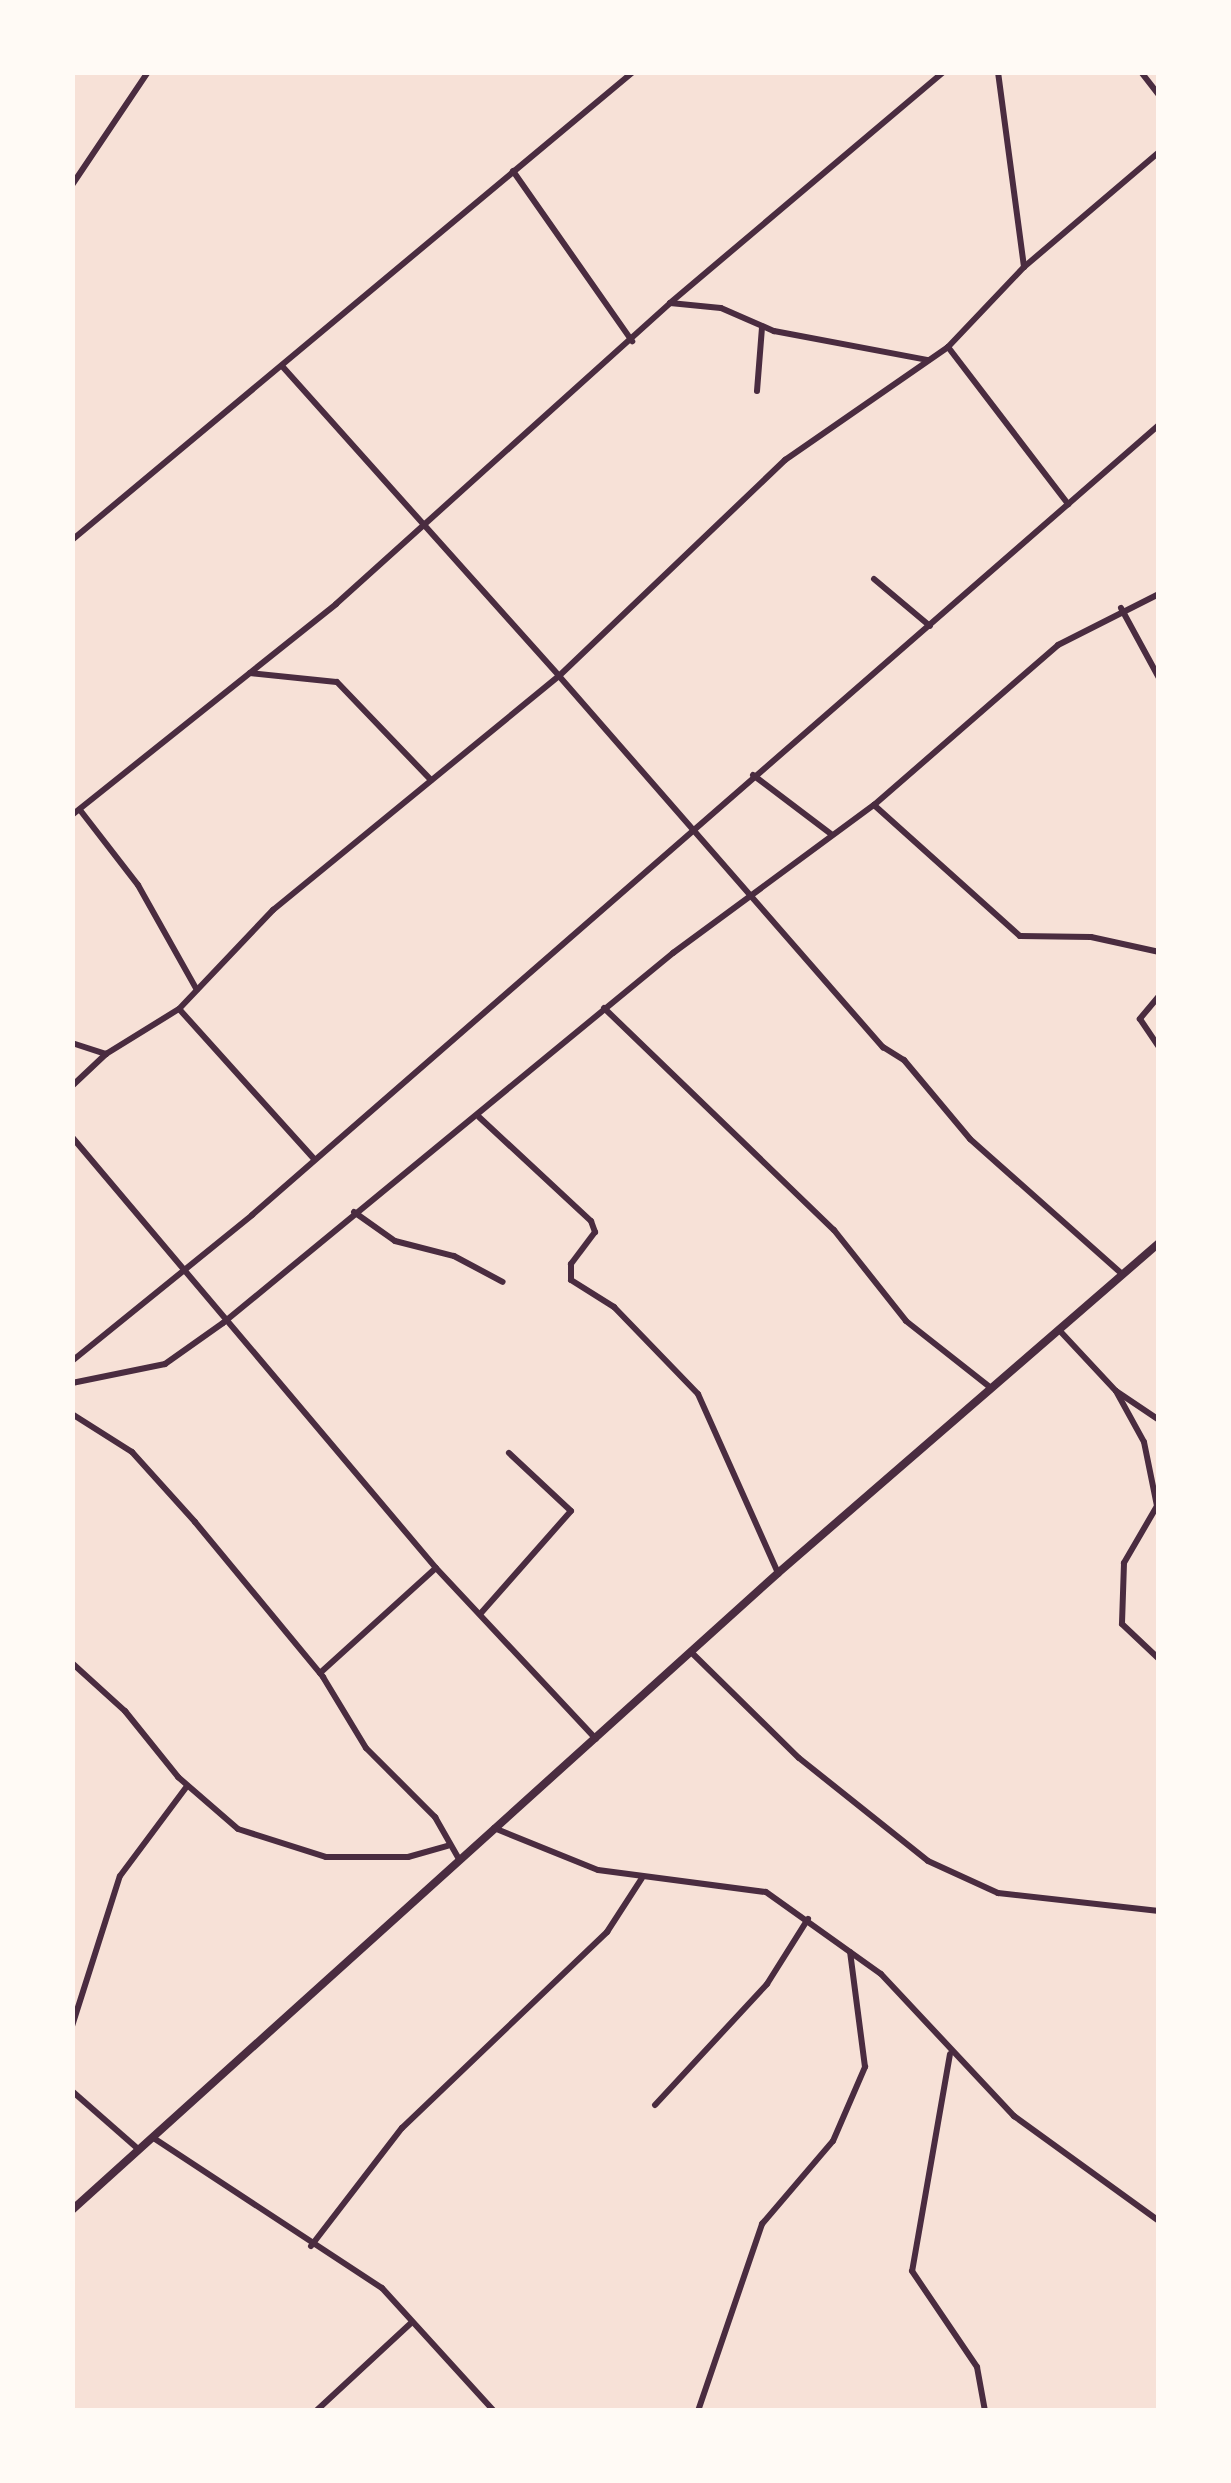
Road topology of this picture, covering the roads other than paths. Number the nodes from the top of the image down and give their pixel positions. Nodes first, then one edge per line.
1 (148, 72) edge
2 (633, 72) edge
3 (944, 72) edge
4 (998, 72) edge
5 (1141, 72) edge
6 (1159, 95) edge
7 (1159, 152) edge
8 (513, 171) junction
9 (72, 185) edge
10 (1024, 267) junction
11 (670, 303) junction
12 (762, 327) junction
13 (632, 341) junction
14 (948, 347) junction
15 (929, 360) junction
16 (282, 366) junction
17 (757, 391) dead end
18 (1159, 425) edge
19 (1068, 504) junction
20 (425, 524) junction
21 (72, 540) edge
22 (874, 579) dead end
23 (1159, 593) edge
24 (1121, 608) junction
25 (930, 626) junction
26 (247, 672) junction
27 (559, 676) junction
28 (1159, 678) edge
29 (753, 776) junction
30 (431, 779) junction
31 (874, 805) junction
32 (76, 813) edge
33 (692, 826) junction
34 (831, 834) junction
35 (747, 897) junction
36 (1159, 952) edge
37 (197, 990) junction
38 (1159, 996) edge
39 (604, 1008) junction
40 (179, 1009) junction
41 (72, 1043) edge
42 (1159, 1047) edge
43 (106, 1054) junction
44 (72, 1086) edge
45 (478, 1116) junction
46 (72, 1137) edge
47 (314, 1159) junction
48 (354, 1212) junction
49 (1159, 1243) edge
50 (188, 1266) junction
51 (1122, 1274) junction
52 (502, 1282) dead end
53 (223, 1323) junction
54 (1060, 1331) junction
55 (72, 1361) edge
56 (72, 1383) edge
57 (991, 1388) junction
58 (1116, 1391) junction
59 (72, 1414) edge
60 (1159, 1420) edge
61 (509, 1454) dead end
62 (436, 1568) junction
63 (778, 1573) junction
64 (481, 1612) junction
65 (691, 1652) junction
66 (1159, 1659) edge
67 (72, 1663) edge
68 (320, 1673) junction
69 (596, 1739) junction
70 (187, 1786) junction
71 (494, 1828) junction
72 (447, 1846) junction
73 (459, 1859) junction
74 (642, 1878) junction
75 (1159, 1911) edge
76 (808, 1919) junction
77 (849, 1949) junction
78 (72, 2026) edge
79 (950, 2054) junction
80 (72, 2091) edge
81 (655, 2104) dead end
82 (152, 2137) junction
83 (138, 2150) junction
84 (72, 2210) edge
85 (1159, 2221) edge
86 (310, 2246) junction
87 (412, 2322) junction
88 (316, 2411) edge
89 (494, 2411) edge
90 (698, 2411) edge
91 (985, 2411) edge

1 - 9 street
2 - 8 street
3 - 11 street
4 - 10 street
5 - 6 street
7 - 10 street
8 - 13 street
8 - 16 street
10 - 14 street
11 - 12 street
11 - 13 street
12 - 15 street
12 - 17 street
13 - 20 street
14 - 15 street
14 - 19 street
15 - 27 street
16 - 20 street
16 - 21 street
18 - 19 street
19 - 25 street
20 - 26 street
20 - 27 street
22 - 25 street
23 - 24 street
24 - 28 street
24 - 31 street
25 - 29 street
26 - 30 street
26 - 32 street
27 - 30 street
27 - 33 street
29 - 33 street
29 - 34 street
30 - 37 street
31 - 34 street
31 - 36 street
32 - 37 street
33 - 35 street
33 - 47 street
34 - 35 street
35 - 39 street
35 - 51 street
37 - 40 street
38 - 42 street
39 - 45 street
39 - 57 street
40 - 43 street
40 - 47 street
41 - 43 street
43 - 44 street
45 - 48 street
45 - 63 street
46 - 50 street
47 - 50 street
48 - 52 street
48 - 53 street
49 - 51 street
50 - 53 street
50 - 55 street
51 - 54 street
53 - 56 street
53 - 62 street
54 - 57 street
54 - 58 street
57 - 63 street
58 - 60 street
58 - 66 street
59 - 68 street
61 - 64 street
62 - 64 street
62 - 68 street
63 - 65 street
64 - 69 street
65 - 69 street
65 - 75 street
67 - 70 street
68 - 72 street
69 - 71 street
70 - 72 street
70 - 78 street
71 - 73 street
71 - 74 street
72 - 73 street
73 - 82 street
74 - 76 street
74 - 86 street
76 - 77 street
76 - 81 street
77 - 79 street
77 - 90 street
79 - 85 street
79 - 91 street
80 - 83 street
82 - 83 street
82 - 86 street
83 - 84 street
86 - 87 street
87 - 88 street
87 - 89 street

